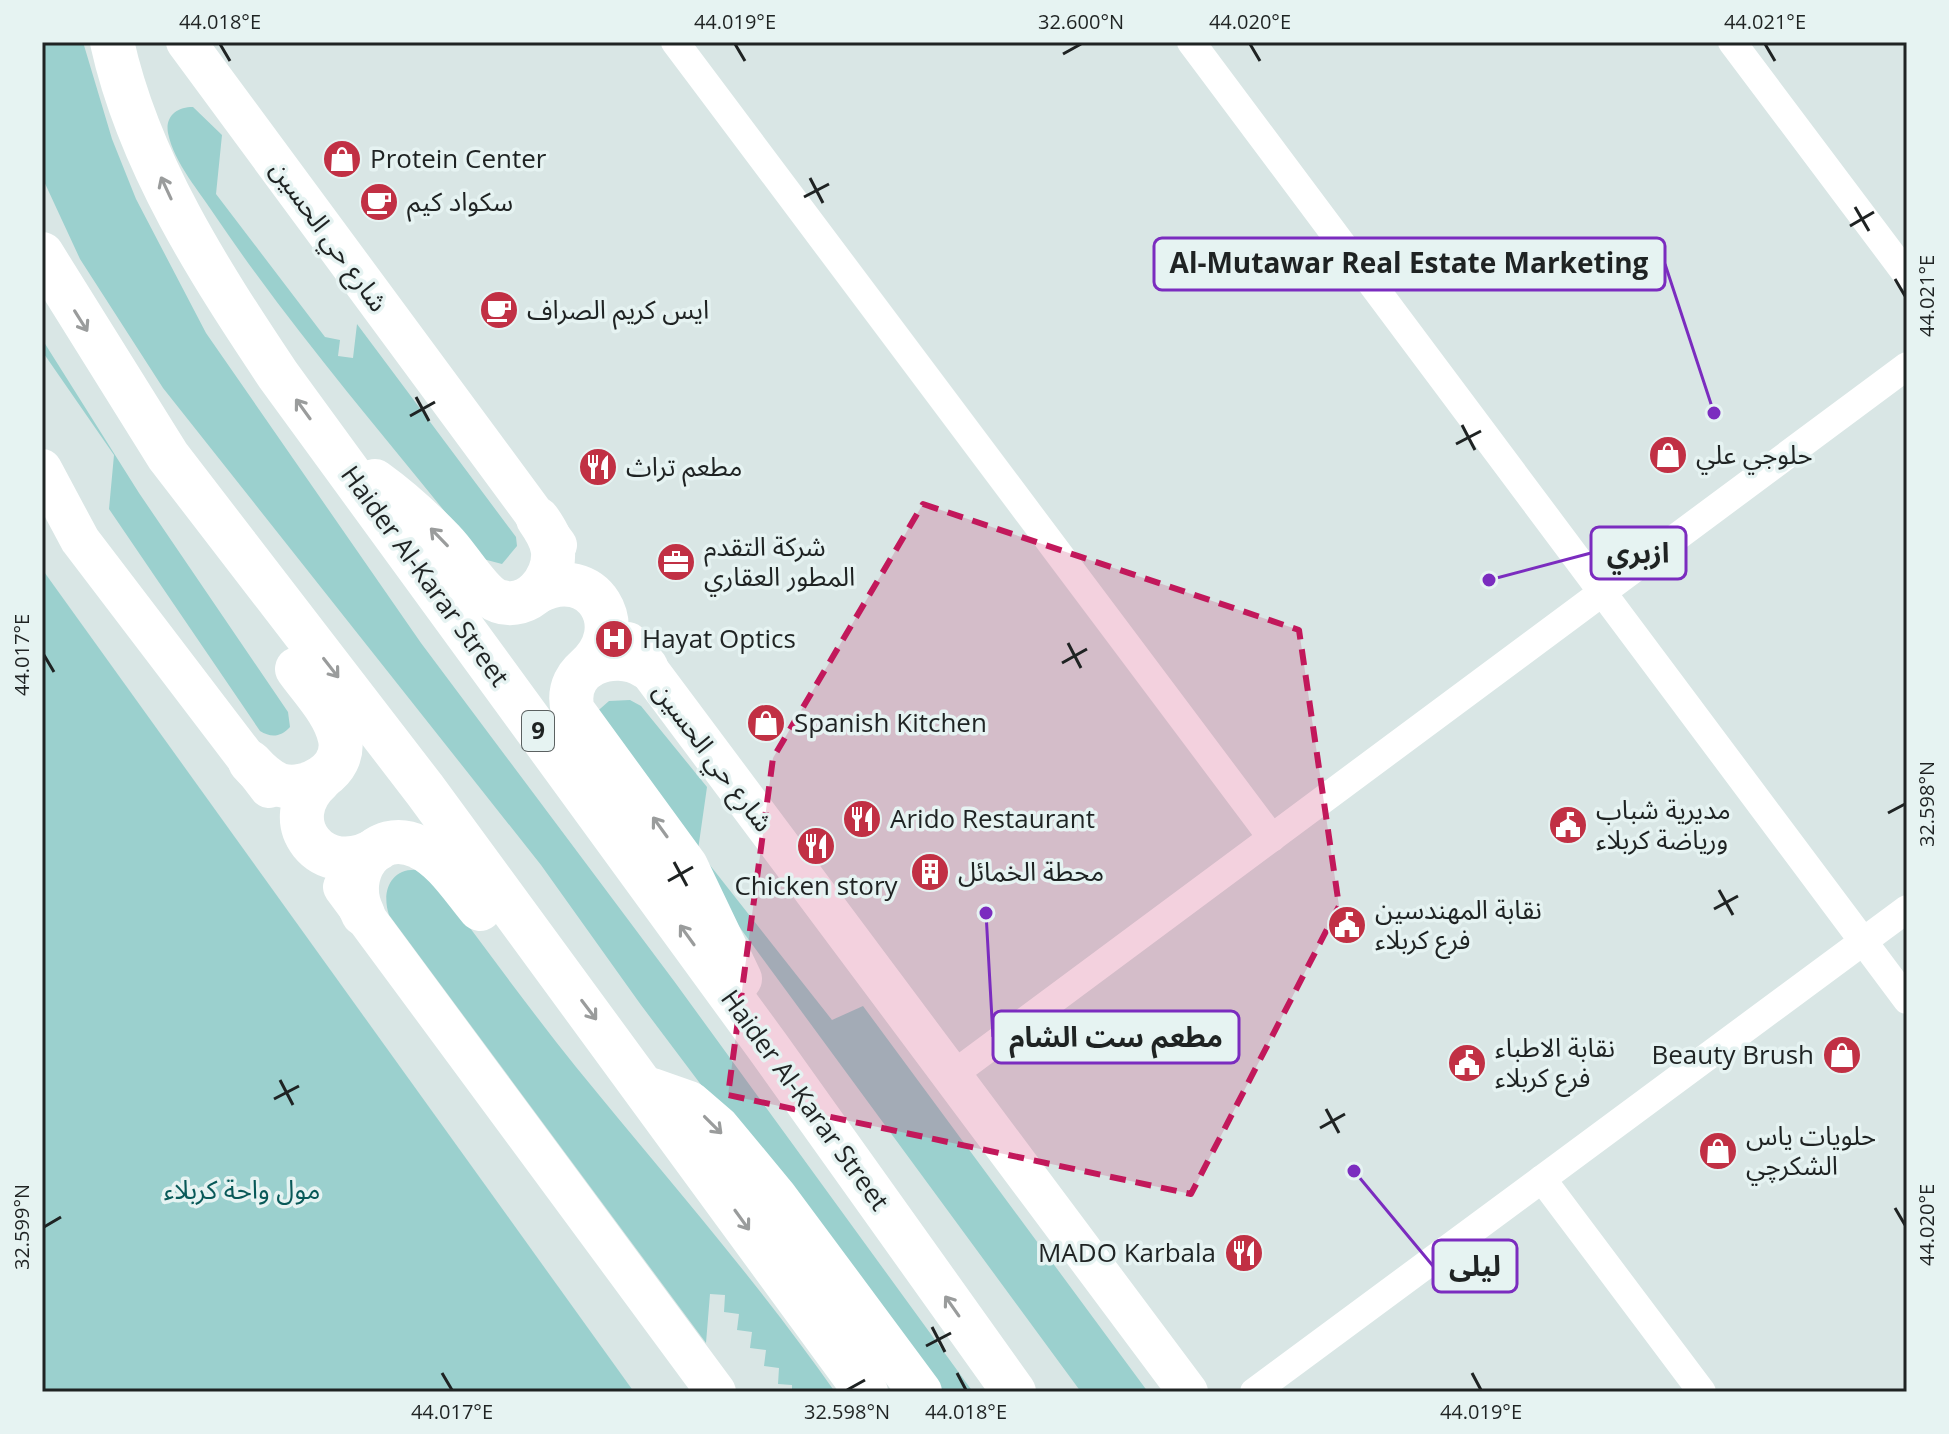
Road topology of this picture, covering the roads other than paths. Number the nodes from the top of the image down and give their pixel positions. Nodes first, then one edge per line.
1 (112, 42) edge
2 (133, 42) edge
3 (186, 42) edge
4 (675, 42) edge
5 (1191, 42) edge
6 (1732, 42) edge
7 (127, 95) junction
8 (42, 254) edge
9 (1907, 275) edge
10 (1907, 366) edge
11 (330, 447) junction
12 (168, 456) junction
13 (42, 469) edge
14 (42, 508) edge
15 (538, 519) junction
16 (80, 540) junction
17 (537, 592) junction
18 (1602, 593) junction
19 (600, 604) junction
20 (646, 667) junction
21 (585, 669) junction
22 (250, 762) junction
23 (320, 780) junction
24 (1272, 838) junction
25 (311, 844) junction
26 (379, 848) junction
27 (1907, 909) edge
28 (363, 914) junction
29 (1863, 941) junction
30 (551, 959) junction
31 (1907, 1000) edge
32 (768, 1047) junction
33 (951, 1076) junction
34 (646, 1088) junction
35 (1542, 1179) junction
36 (1001, 1382) edge
37 (716, 1392) edge
38 (866, 1392) edge
39 (920, 1392) edge
40 (1188, 1392) edge
41 (1254, 1392) edge
42 (1702, 1392) edge

1 - 7 highway, Haider Al-Karar Street / 9
2 - 7 highway
3 - 15 main road, شارع حي الحسين
4 - 24 street
5 - 18 street
6 - 9 street
11 -> 7 highway, Haider Al-Karar Street / 9
8 -> 12 highway
10 - 18 street
17 -> 11 highway
32 -> 11 highway, Haider Al-Karar Street / 9
12 - 23 highway
12 -> 30 highway
13 - 16 main road
14 - 16 main road
15 - 17 highway
15 - 19 main road, شارع حي الحسين
16 - 22 main road
17 - 19 highway
18 - 24 street
18 - 29 street
19 - 20 main road, شارع حي الحسين
19 - 21 highway
20 - 21 highway
20 - 33 main road, شارع حي الحسين
32 -> 21 highway
22 - 23 highway
22 - 25 main road
23 - 25 highway
24 - 33 street
25 - 26 highway
25 - 28 main road
26 - 28 highway
26 - 30 highway
27 - 29 street
28 - 37 main road
29 - 31 street
29 - 35 street
30 -> 34 highway
36 -> 32 highway, Haider Al-Karar Street / 9
33 - 40 main road, شارع حي الحسين
34 -> 38 highway
34 -> 39 highway
35 - 41 street
35 - 42 street

